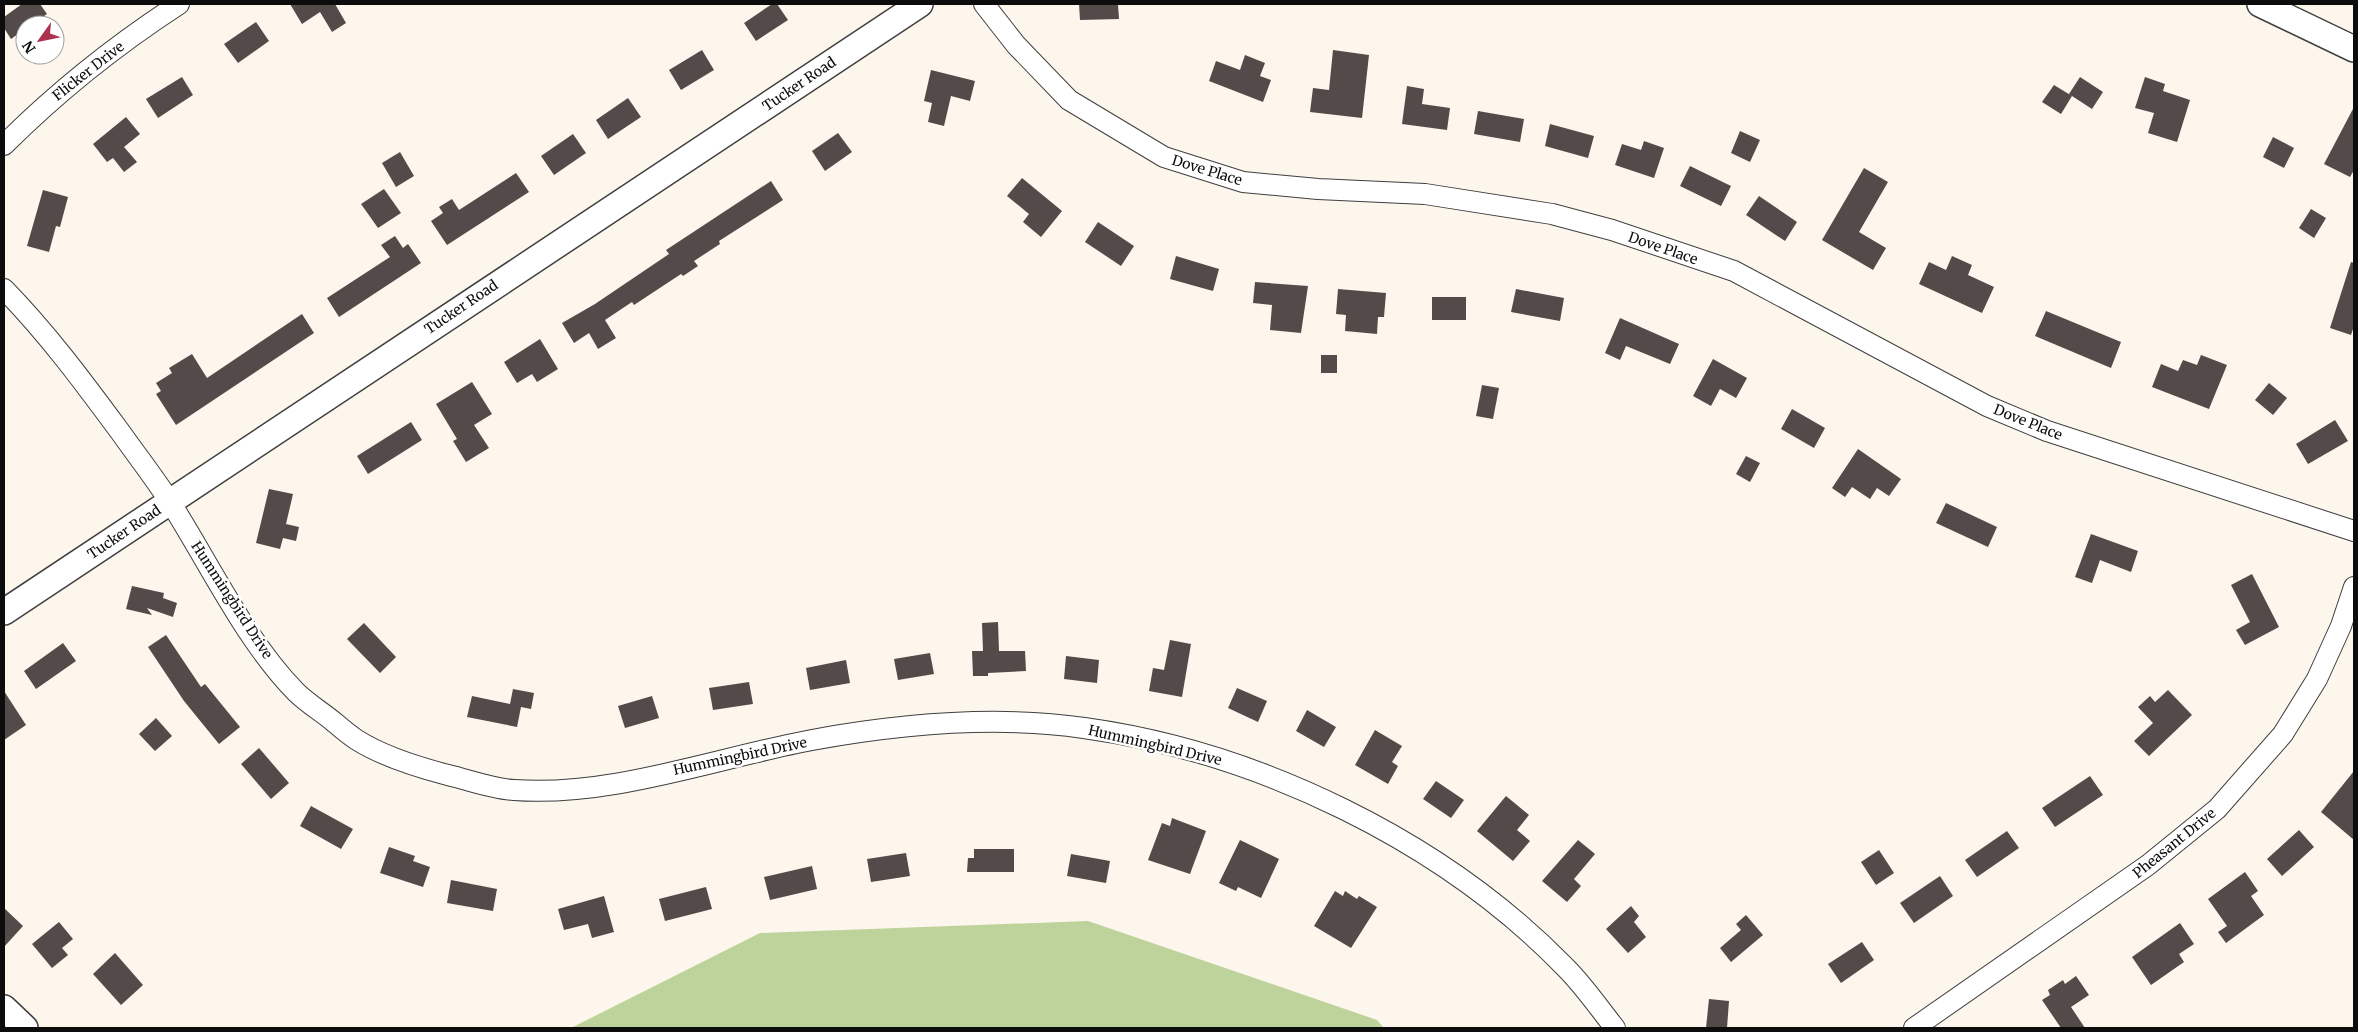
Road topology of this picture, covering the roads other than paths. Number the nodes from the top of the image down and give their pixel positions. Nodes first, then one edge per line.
1 (179, 4) edge
2 (920, 4) edge
3 (984, 4) edge
4 (2260, 4) edge
5 (2354, 50) edge
6 (4, 145) edge
7 (4, 289) edge
8 (169, 501) junction
9 (2354, 531) edge
10 (2354, 587) edge
11 (4, 612) edge
12 (4, 1008) edge
13 (25, 1028) edge
14 (1615, 1028) edge
15 (1914, 1028) edge

1 - 6 street, Flicker Drive
2 - 8 street, Tucker Road
3 - 9 street, Dove Place
4 - 5 street
7 - 8 street, Hummingbird Drive
8 - 11 street, Tucker Road
8 - 14 street, Hummingbird Drive
10 - 15 street, Pheasant Drive
12 - 13 street

